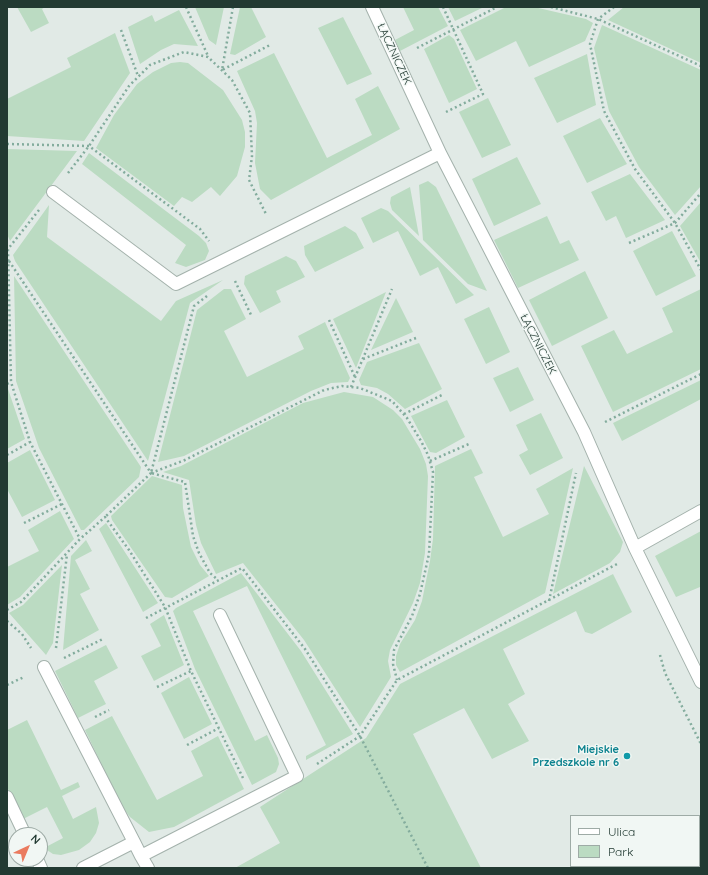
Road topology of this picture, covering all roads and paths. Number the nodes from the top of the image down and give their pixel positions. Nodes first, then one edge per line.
1 (186, 7) edge
2 (233, 7) edge
3 (372, 7) edge
4 (443, 7) edge
5 (496, 7) edge
6 (550, 7) edge
7 (614, 7) edge
8 (598, 18) junction
9 (454, 29) junction
10 (121, 30) dead end
11 (270, 45) dead end
12 (208, 57) junction
13 (396, 59) junction
14 (701, 66) edge
15 (222, 70) junction
16 (138, 76) junction
17 (426, 121) junction
18 (7, 144) edge
19 (89, 146) junction
20 (440, 153) junction
21 (53, 192) junction
22 (701, 193) edge
23 (675, 223) junction
24 (276, 234) junction
25 (629, 243) dead end
26 (7, 248) edge
27 (8, 261) junction
28 (224, 261) junction
29 (701, 270) edge
30 (233, 278) dead end
31 (392, 289) dead end
32 (214, 292) dead end
33 (8, 308) edge
34 (252, 317) dead end
35 (329, 320) dead end
36 (416, 338) dead end
37 (363, 359) junction
38 (701, 374) edge
39 (355, 377) junction
40 (11, 382) junction
41 (7, 384) edge
42 (351, 387) junction
43 (444, 394) dead end
44 (404, 414) junction
45 (584, 432) junction
46 (30, 442) junction
47 (468, 444) dead end
48 (7, 455) edge
49 (430, 461) junction
50 (576, 470) dead end
51 (151, 473) junction
52 (62, 504) junction
53 (701, 511) edge
54 (106, 517) junction
55 (24, 522) dead end
56 (80, 539) junction
57 (635, 548) junction
58 (67, 553) junction
59 (616, 565) junction
60 (620, 571) dead end
61 (218, 580) junction
62 (549, 601) junction
63 (165, 607) junction
64 (7, 610) edge
65 (220, 615) dead end
66 (146, 618) dead end
67 (659, 652) dead end
68 (55, 655) dead end
69 (44, 667) dead end
70 (191, 671) junction
71 (397, 680) junction
72 (701, 682) edge
73 (157, 687) dead end
74 (219, 728) junction
75 (360, 736) junction
76 (701, 744) edge
77 (187, 745) dead end
78 (297, 776) junction
79 (7, 797) edge
80 (253, 798) junction
81 (21, 827) edge
82 (134, 842) junction
83 (141, 856) junction
84 (84, 868) edge
85 (148, 868) edge
86 (428, 868) edge

1 - 12 path
2 - 15 path
3 - 13 street, ŁĄCZNICZEK
4 - 9 path
5 - 9 path
6 - 8 path
7 - 8 path
8 - 14 path
8 - 23 path
9 - 13 path
9 - 17 path
10 - 16 path
11 - 15 path
12 - 15 path
12 - 16 path
13 - 17 street, ŁĄCZNICZEK
15 - 24 path
16 - 19 path
17 - 20 street, ŁĄCZNICZEK
18 - 19 path
19 - 21 path
19 - 28 path
20 - 24 street
20 - 45 street, ŁĄCZNICZEK
21 - 26 path
21 - 28 street
22 - 23 path
23 - 25 path
23 - 29 path
24 - 28 street
26 - 27 path
27 - 33 path
27 - 51 path
30 - 34 path
31 - 37 path
32 - 51 path
33 - 40 path
35 - 39 path
36 - 37 path
37 - 39 path
38 - 45 path
39 - 42 path
40 - 41 path
40 - 46 path
42 - 44 path
42 - 51 path
43 - 44 path
44 - 49 path
45 - 57 street, ŁĄCZNICZEK
46 - 48 path
46 - 52 path
47 - 49 path
49 - 71 path
50 - 62 path
51 - 54 path
51 - 61 path
52 - 55 path
52 - 56 path
53 - 57 street
54 - 56 path
54 - 63 path
56 - 58 path
57 - 59 path
57 - 72 street, ŁĄCZNICZEK
58 - 64 path
58 - 68 path
59 - 60 path
59 - 62 path
61 - 63 path
61 - 75 path
62 - 71 path
63 - 66 path
63 - 70 path
65 - 78 street
67 - 76 path
69 - 82 street
70 - 73 path
70 - 74 path
71 - 75 path
74 - 77 path
74 - 80 path
75 - 78 path
75 - 86 path
78 - 80 street
79 - 81 street
80 - 83 street
82 - 83 street
82 - 84 street
83 - 85 street

